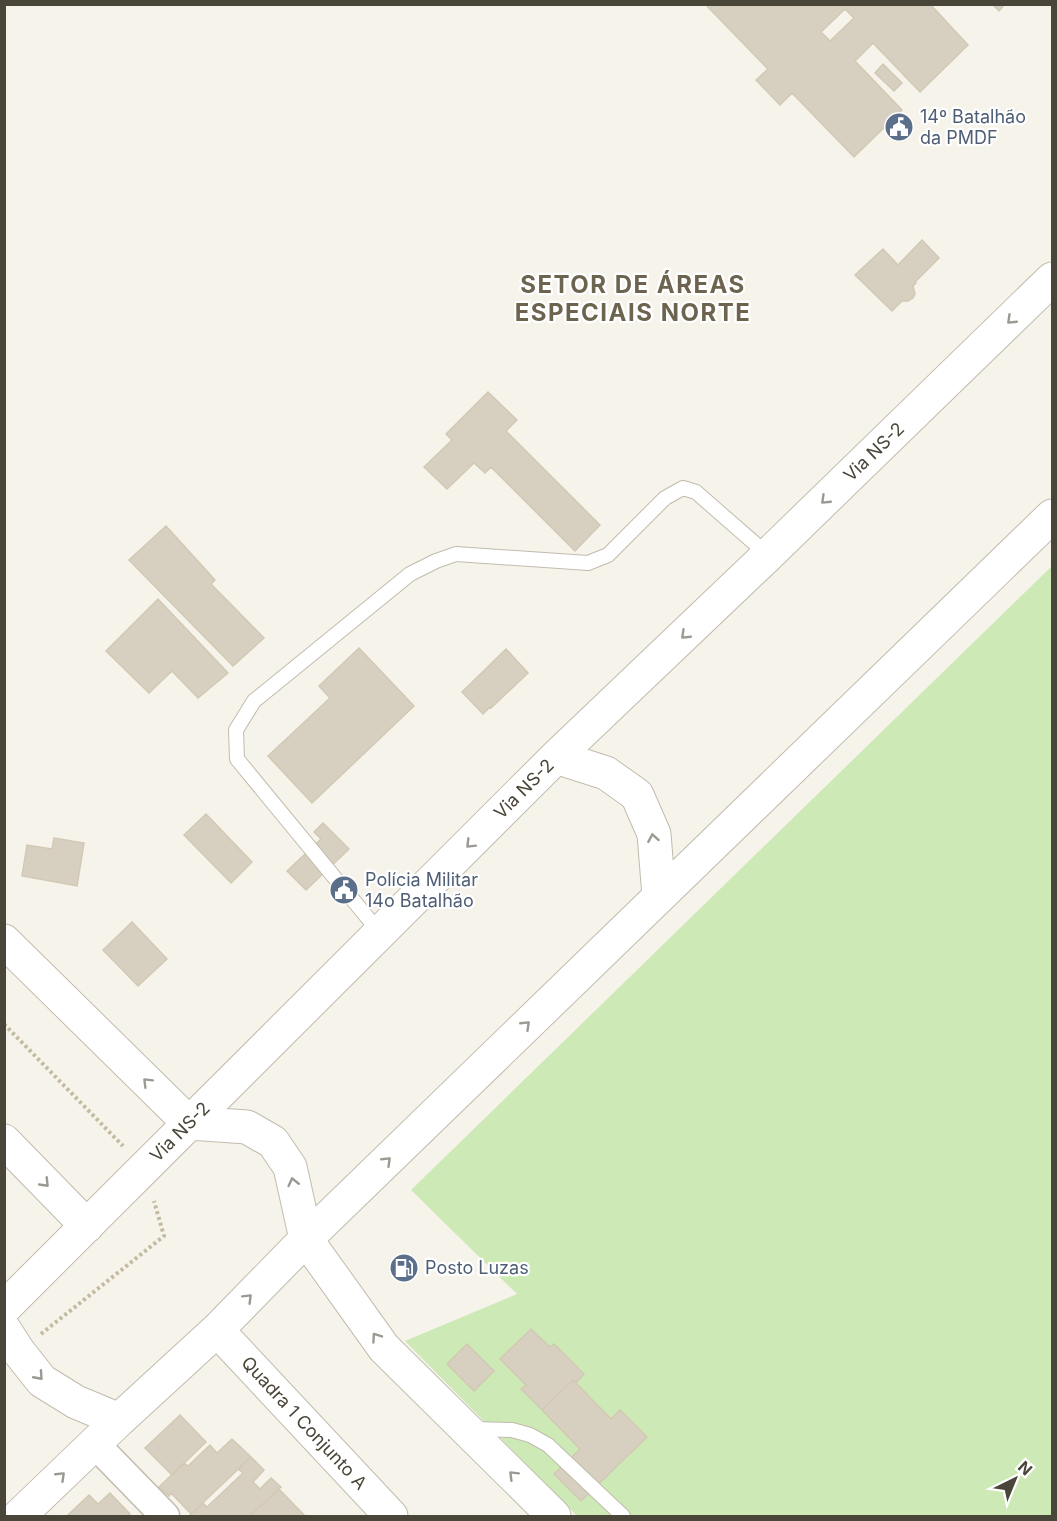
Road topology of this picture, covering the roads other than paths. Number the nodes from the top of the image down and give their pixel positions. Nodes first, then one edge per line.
1 (1053, 279) edge
2 (1053, 516) edge
3 (768, 555) junction
4 (556, 757) junction
5 (658, 896) junction
6 (381, 933) junction
7 (4, 941) edge
8 (189, 1123) junction
9 (4, 1141) edge
10 (87, 1226) junction
11 (306, 1239) junction
12 (4, 1308) edge
13 (4, 1329) edge
14 (217, 1330) junction
15 (119, 1420) junction
16 (466, 1429) junction
17 (95, 1444) junction
18 (19, 1516) edge
19 (165, 1516) edge
20 (391, 1516) edge
21 (554, 1516) edge
22 (623, 1516) edge

1 -> 3 street, Via NS-2
2 - 5 street
3 -> 4 street, Via NS-2
3 - 6 lane
5 -> 4 street
4 -> 6 street, Via NS-2
11 -> 5 street
6 - 8 street, Via NS-2
8 -> 7 street
8 - 10 street, Via NS-2
11 -> 8 street
9 -> 10 street
10 - 12 street, Via NS-2
14 -> 11 street
16 -> 11 street
13 -> 15 street
14 - 15 street
14 - 20 street, Quadra 1 Conjunto A
15 - 17 street
21 -> 16 street
16 - 22 lane
18 -> 17 street
17 - 19 street

